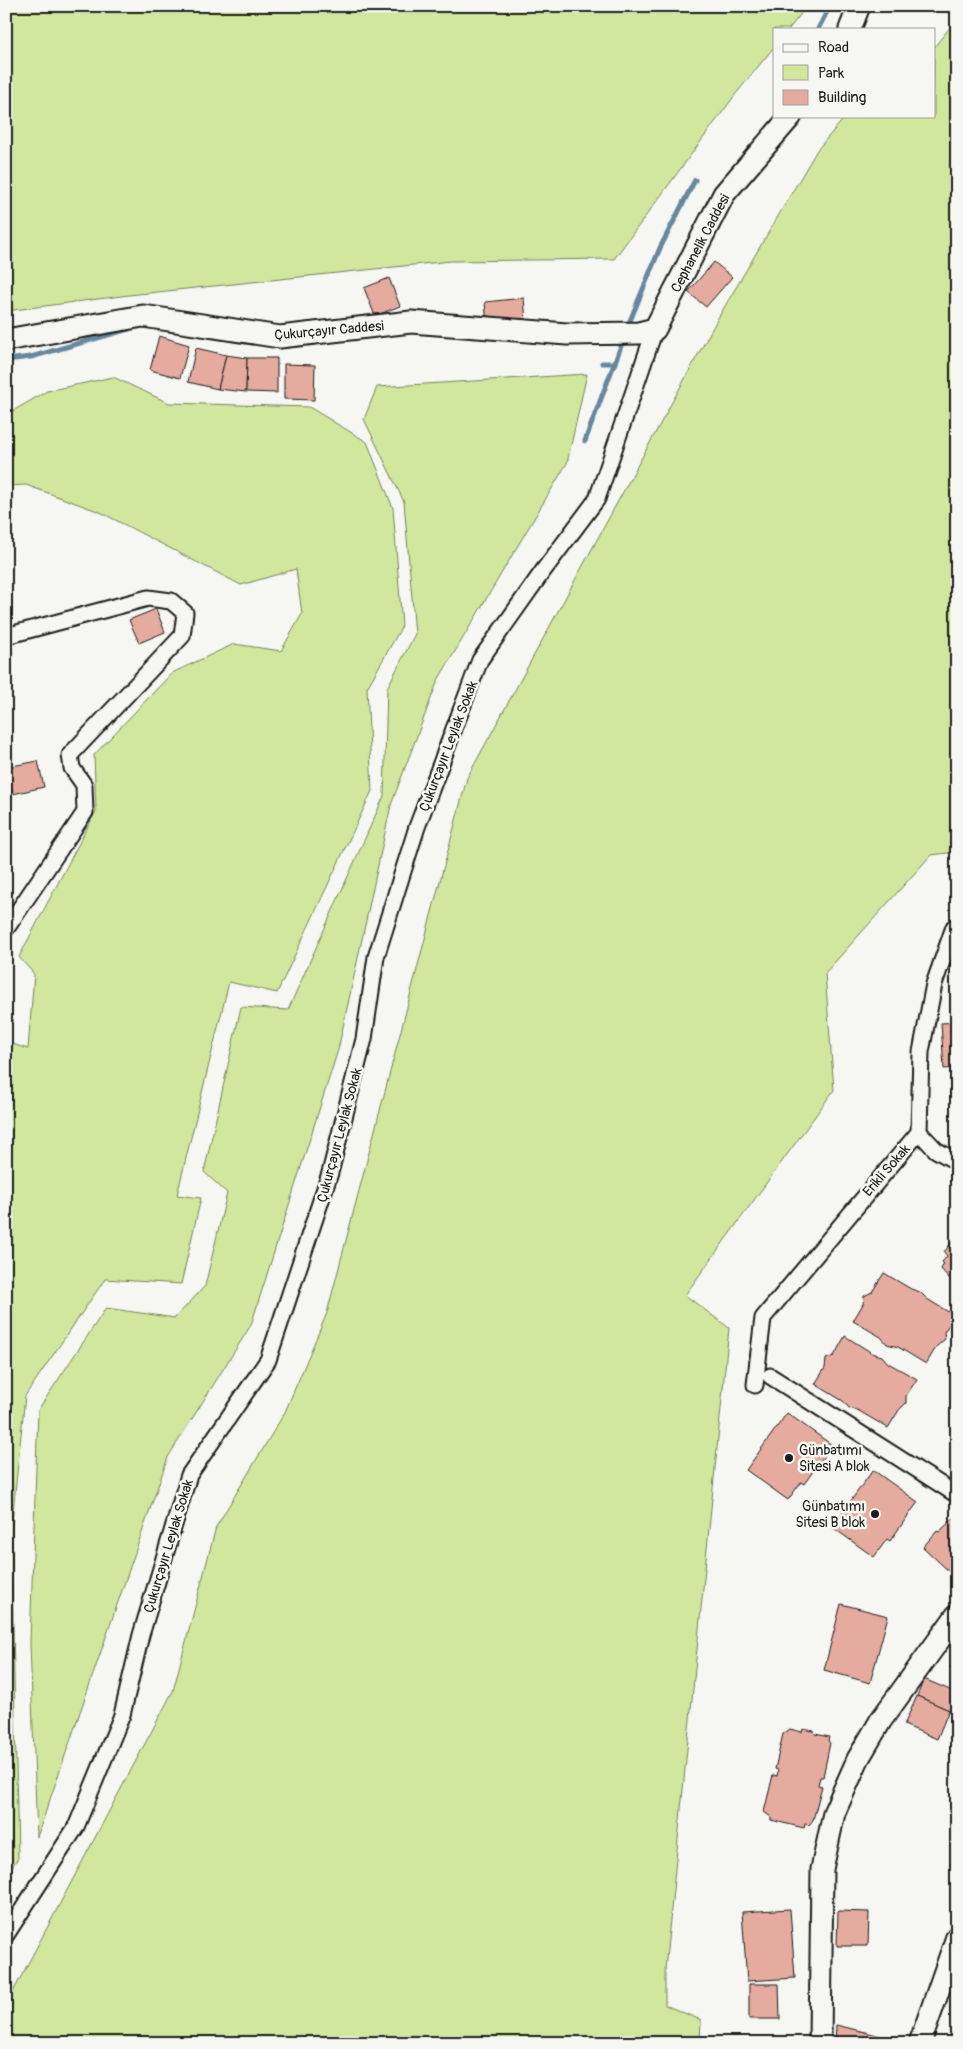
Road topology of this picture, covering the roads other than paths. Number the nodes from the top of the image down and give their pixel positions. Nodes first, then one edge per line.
1 (859, 6) edge
2 (850, 28) edge
3 (789, 118) edge
4 (647, 331) junction
5 (6, 340) edge
6 (6, 636) edge
7 (954, 927) dead end
8 (6, 929) edge
9 (919, 1132) junction
10 (957, 1162) edge
11 (770, 1376) dead end
12 (755, 1385) dead end
13 (957, 1495) edge
14 (957, 1615) edge
15 (6, 1935) edge
16 (957, 1937) edge
17 (820, 2043) edge
18 (920, 2043) edge

1 - 2 street
3 - 4 street, Cephanelik Caddesi
4 - 5 street, Çukurçayır Caddesi
4 - 15 street, Çukurçayır Leylak Sokak
6 - 8 street
7 - 9 street, Erikli Sokak
9 - 10 street
9 - 12 street, Erikli Sokak
11 - 13 street
14 - 17 street
16 - 18 street

